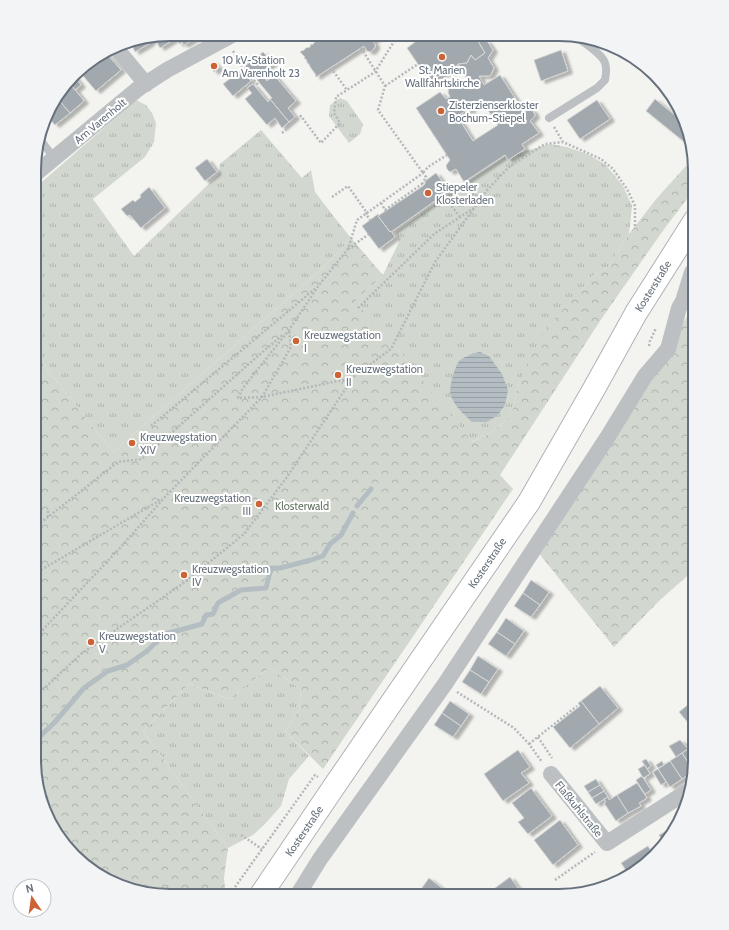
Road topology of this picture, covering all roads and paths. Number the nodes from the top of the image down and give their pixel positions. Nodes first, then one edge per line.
1 (219, 41) edge
2 (394, 41) edge
3 (413, 41) edge
4 (414, 44) dead end
5 (585, 44) edge
6 (361, 48) dead end
7 (119, 52) edge
8 (418, 64) dead end
9 (243, 68) dead end
10 (331, 68) dead end
11 (376, 72) junction
12 (146, 84) junction
13 (259, 86) dead end
14 (384, 86) junction
15 (347, 90) junction
16 (549, 118) joint
17 (282, 133) dead end
18 (563, 142) junction
19 (44, 144) edge
20 (446, 155) dead end
21 (54, 158) junction
22 (41, 169) edge
23 (423, 173) junction
24 (332, 197) dead end
25 (481, 199) junction
26 (381, 203) junction
27 (475, 207) junction
28 (366, 214) junction
29 (460, 217) junction
30 (370, 220) dead end
31 (635, 228) dead end
32 (688, 231) edge
33 (369, 234) dead end
34 (348, 249) junction
35 (319, 285) junction
36 (688, 285) edge
37 (358, 308) dead end
38 (289, 330) junction
39 (352, 378) junction
40 (262, 397) junction
41 (151, 426) dead end
42 (164, 498) junction
43 (48, 511) dead end
44 (48, 517) junction
45 (41, 522) edge
46 (41, 570) edge
47 (41, 633) edge
48 (456, 691) dead end
49 (41, 692) edge
50 (577, 706) dead end
51 (538, 737) junction
52 (529, 744) junction
53 (551, 774) junction
54 (333, 788) junction
55 (683, 794) edge
56 (241, 834) dead end
57 (607, 843) junction
58 (262, 849) junction
59 (555, 880) dead end
60 (235, 888) dead end
61 (265, 889) edge
62 (301, 889) edge

1 - 12 street, Am Varenholt
2 - 11 path
3 - 4 path
5 - 16 lane
6 - 11 path
7 - 12 street
8 - 14 path
9 - 13 path
10 - 15 path
11 - 14 path
11 - 15 path
12 - 21 street, Am Varenholt
14 - 23 path
15 - 17 path
16 - 18 path
18 - 25 path
18 - 31 path
19 - 21 lane
20 - 23 path
21 - 22 street, Am Varenholt
23 - 26 path
23 - 26 path
24 - 28 path
25 - 27 path
25 - 29 path
26 - 28 path
27 - 29 path
27 - 39 path
28 - 30 path
28 - 34 path
29 - 37 path
32 - 54 main road, Kosterstraße
33 - 34 path
34 - 35 path
35 - 38 path
35 - 41 path
36 - 62 street
38 - 40 path
38 - 40 path
38 - 44 path
39 - 40 path
39 - 49 path
40 - 42 path
42 - 46 path
42 - 47 path
43 - 44 path
44 - 45 path
48 - 52 path
50 - 51 path
51 - 52 path
51 - 53 path
52 - 53 path
53 - 57 street, Flaßkuhlstraße
54 - 58 path
54 - 61 main road, Kosterstraße
55 - 57 street, Flaßkuhlstraße
56 - 58 path
57 - 59 path
58 - 60 path

